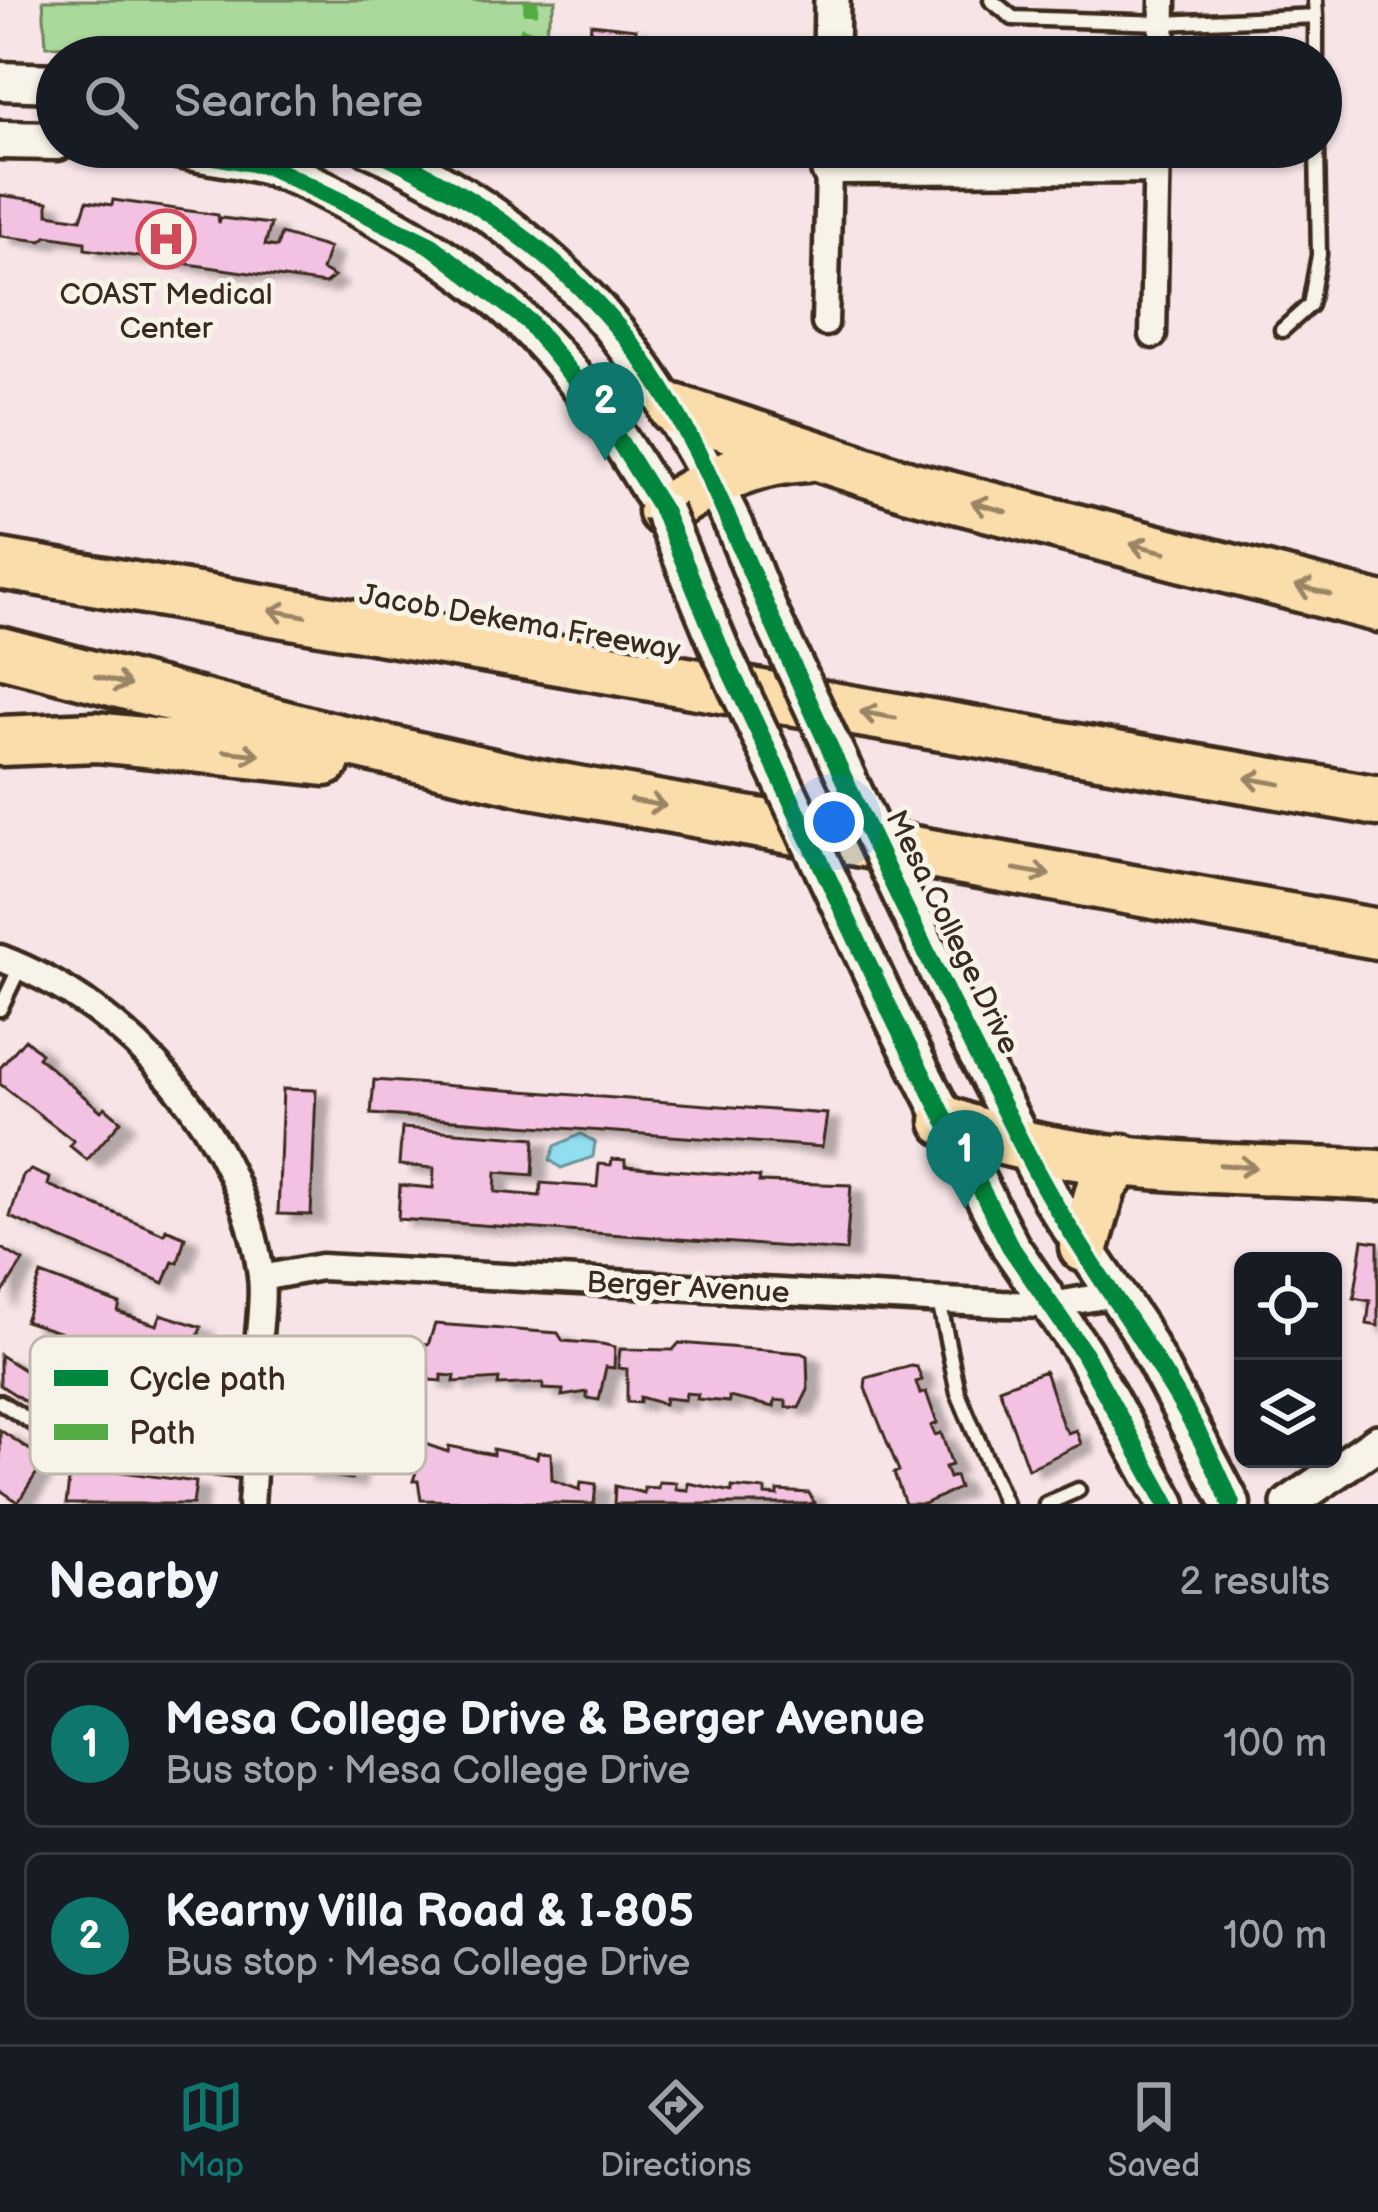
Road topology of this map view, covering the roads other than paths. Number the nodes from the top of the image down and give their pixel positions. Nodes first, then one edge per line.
1 (832, 0) edge
2 (991, 0) edge
3 (1316, 0) edge
4 (1163, 12) edge
5 (1316, 16) junction
6 (831, 36) edge
7 (1316, 36) edge
8 (0, 81) edge
9 (36, 82) edge
10 (0, 140) edge
11 (36, 141) edge
12 (272, 168) edge
13 (411, 168) edge
14 (830, 168) edge
15 (1156, 168) edge
16 (1317, 168) edge
17 (825, 323) dead end
18 (1282, 330) dead end
19 (1153, 335) dead end
20 (661, 391) junction
21 (810, 456) junction
22 (711, 479) junction
23 (663, 511) junction
24 (0, 564) edge
25 (1378, 607) edge
26 (0, 652) edge
27 (0, 742) edge
28 (532, 782) junction
29 (1378, 801) edge
30 (1378, 934) edge
31 (10, 962) edge
32 (0, 1010) edge
33 (946, 1121) junction
34 (1023, 1142) junction
35 (1122, 1159) junction
36 (1378, 1175) edge
37 (1084, 1247) junction
38 (261, 1278) junction
39 (1116, 1294) junction
40 (939, 1301) junction
41 (1051, 1304) junction
42 (259, 1336) edge
43 (0, 1402) edge
44 (30, 1421) edge
45 (1378, 1442) edge
46 (254, 1474) edge
47 (1078, 1490) dead end
48 (251, 1504) edge
49 (1005, 1504) edge
50 (1046, 1504) edge
51 (1167, 1504) edge
52 (1231, 1504) edge
53 (1289, 1504) edge

1 - 6 street
2 - 4 lane
3 - 5 lane
4 - 5 lane
5 - 7 lane
8 - 9 main road
10 - 11 main road
12 - 23 main road
13 - 20 main road, Mesa College Drive
14 - 17 street
15 - 19 street
16 - 18 lane
20 - 21 highway
20 - 22 main road, Mesa College Drive
21 - 22 highway
25 -> 21 highway
22 - 23 highway
22 - 34 main road, Mesa College Drive, bridge
23 - 33 main road, bridge
29 -> 24 highway, Jacob Dekema Freeway
26 -> 28 highway
27 -> 28 highway
28 -> 30 highway
31 - 32 lane
31 - 38 street
33 - 34 highway
33 - 41 main road
34 - 35 highway
34 - 37 main road, Mesa College Drive
35 -> 36 highway
35 - 37 highway
37 - 39 main road, Mesa College Drive
38 - 40 street, Berger Avenue
38 - 42 street
39 - 41 street, Berger Avenue
39 - 52 main road, Mesa College Drive
40 - 41 street, Berger Avenue
40 - 49 lane
41 - 51 main road
43 - 44 lane
45 - 53 street
46 - 48 street
47 - 50 lane

